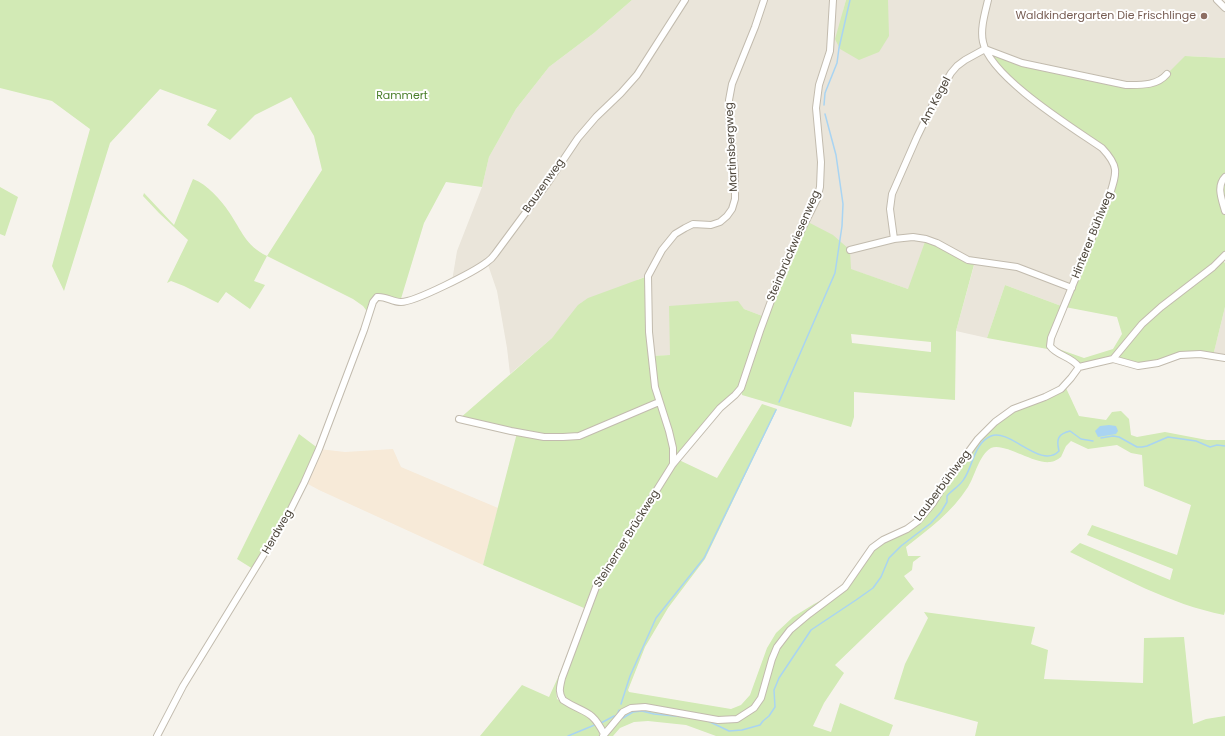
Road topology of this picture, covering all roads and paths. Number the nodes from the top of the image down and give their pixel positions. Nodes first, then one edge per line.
1 (684, 0) edge
2 (764, 0) edge
3 (833, 0) edge
4 (988, 0) edge
5 (1217, 0) edge
6 (1225, 8) edge
7 (985, 49) junction
8 (1167, 74) dead end
9 (1225, 177) edge
10 (1225, 211) edge
11 (894, 239) junction
12 (850, 250) dead end
13 (1225, 255) edge
14 (1072, 288) junction
15 (369, 314) joint
16 (1225, 358) edge
17 (1113, 359) junction
18 (1079, 367) junction
19 (658, 402) junction
20 (459, 419) dead end
21 (673, 464) junction
22 (602, 733) edge
23 (157, 736) edge

1 - 15 street, Bauzenweg
2 - 19 street, Martinsbergweg
3 - 21 street, Steinbrückwiesenweg
4 - 7 street, Hinterer Bühlweg
5 - 6 street
7 - 8 street
7 - 11 street, Am Kegel
7 - 14 street, Hinterer Bühlweg
9 - 10 street
11 - 12 street
11 - 14 street
13 - 17 street
14 - 18 street, Hinterer Bühlweg
15 - 23 street, Herdweg
16 - 17 street
17 - 18 street
18 - 22 street, Lauberbühlweg
19 - 20 street
19 - 21 street, Martinsbergweg
21 - 22 street, Steinerner Brückweg

